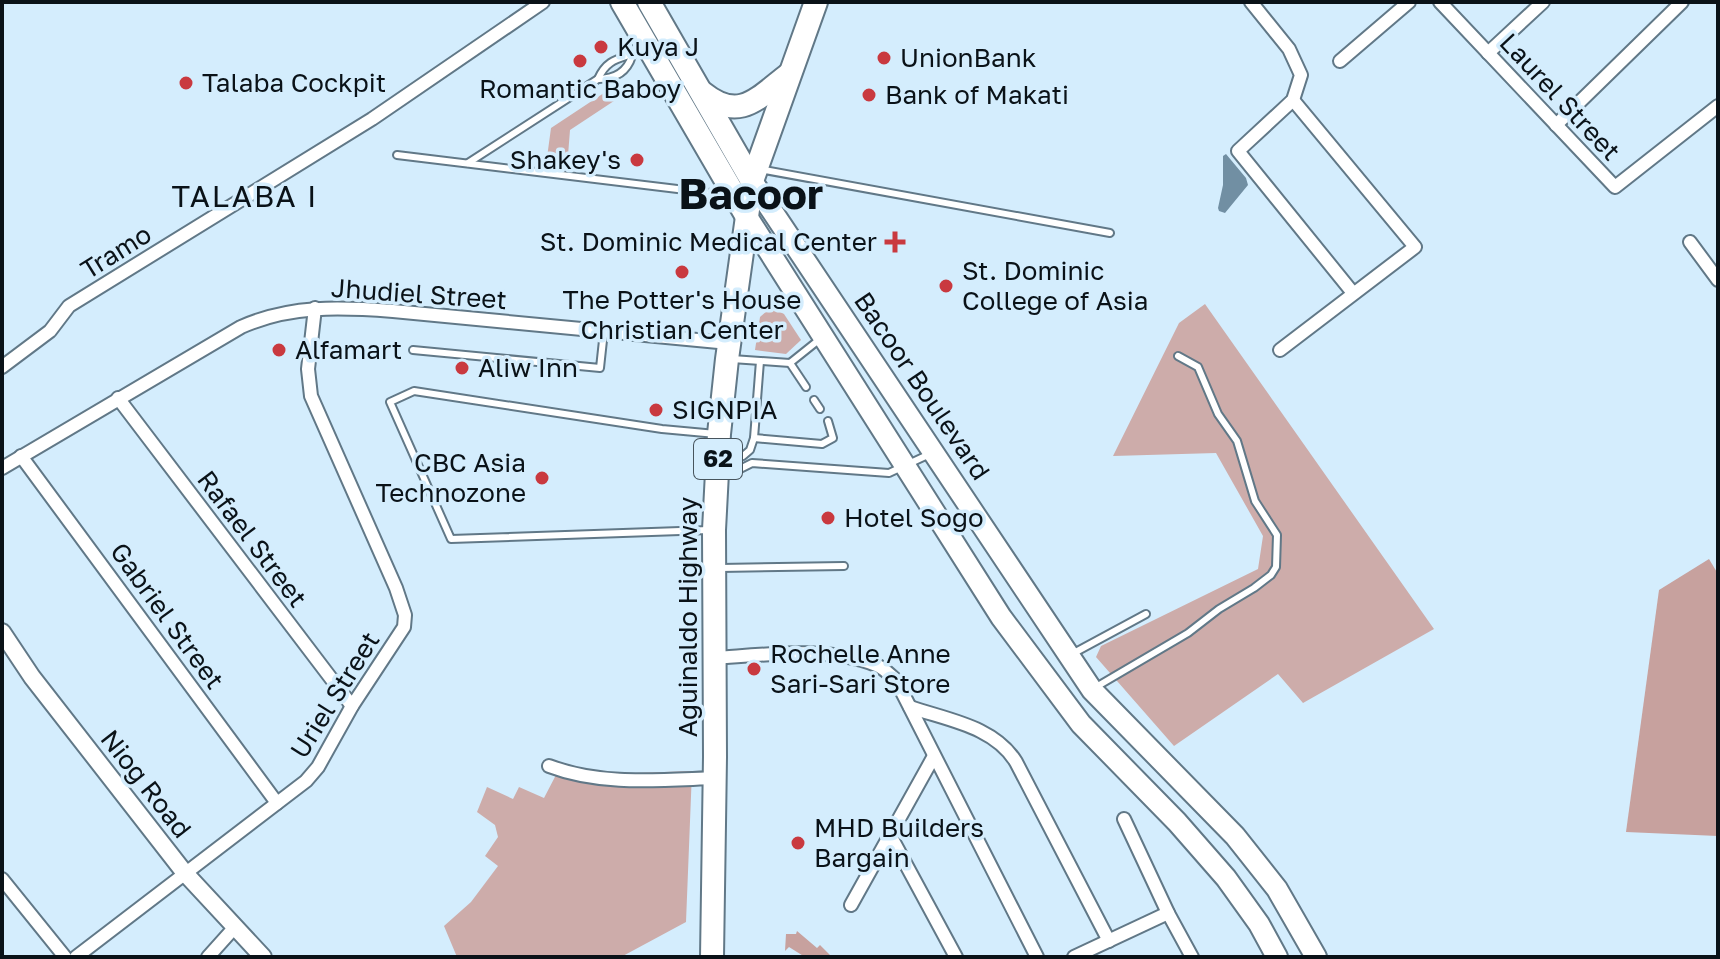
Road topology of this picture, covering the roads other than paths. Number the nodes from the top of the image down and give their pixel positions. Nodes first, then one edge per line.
1 (543, 2) edge
2 (622, 2) edge
3 (649, 2) edge
4 (816, 2) edge
5 (1251, 2) edge
6 (1409, 2) edge
7 (1440, 2) edge
8 (1543, 2) edge
9 (1682, 2) edge
10 (640, 51) junction
11 (1488, 53) junction
12 (1340, 61) dead end
13 (788, 75) junction
14 (598, 79) junction
15 (698, 88) junction
16 (1293, 100) junction
17 (1713, 111) edge
18 (1556, 125) junction
19 (1718, 126) edge
20 (397, 155) dead end
21 (468, 164) junction
22 (754, 174) junction
23 (740, 206) junction
24 (1110, 233) dead end
25 (1690, 242) dead end
26 (1718, 280) edge
27 (1353, 293) junction
28 (315, 308) junction
29 (604, 331) junction
30 (822, 337) junction
31 (413, 350) dead end
32 (1280, 350) dead end
33 (728, 351) junction
34 (1178, 356) dead end
35 (760, 361) junction
36 (790, 363) junction
37 (2, 367) edge
38 (806, 387) dead end
39 (118, 398) junction
40 (814, 400) dead end
41 (820, 409) dead end
42 (828, 421) dead end
43 (754, 438) junction
44 (718, 452) junction
45 (935, 452) junction
46 (21, 456) junction
47 (743, 456) junction
48 (752, 463) junction
49 (904, 466) junction
50 (2, 468) edge
51 (714, 530) junction
52 (844, 566) dead end
53 (714, 568) junction
54 (1014, 571) junction
55 (985, 592) junction
56 (1146, 614) dead end
57 (2, 632) edge
58 (1069, 656) junction
59 (714, 658) junction
60 (1092, 690) junction
61 (352, 706) junction
62 (910, 707) junction
63 (934, 756) junction
64 (549, 766) dead end
65 (715, 778) junction
66 (277, 803) junction
67 (1124, 819) dead end
68 (890, 835) junction
69 (184, 872) junction
70 (2, 879) edge
71 (851, 905) dead end
72 (1168, 913) junction
73 (234, 928) junction
74 (1109, 941) junction
75 (65, 957) edge
76 (76, 957) edge
77 (208, 957) edge
78 (263, 957) edge
79 (712, 957) edge
80 (956, 957) edge
81 (1037, 957) edge
82 (1074, 957) edge
83 (1192, 957) edge
84 (1277, 957) edge
85 (1316, 957) edge

1 - 37 street, Tramo
2 - 10 highway
3 - 15 highway
4 - 13 highway, Aguinaldo Highway / 62
5 - 16 street
6 - 12 street
7 - 11 street, Laurel Street
8 - 11 street
9 - 18 street
10 - 14 lane
10 - 14 lane
10 - 23 highway
11 - 18 street, Laurel Street
13 - 15 highway
13 - 22 highway, Aguinaldo Highway / 62
14 - 21 lane
15 - 22 highway
16 - 27 street
16 - 27 street
17 - 18 street, Laurel Street
17 - 19 street
20 - 21 lane
21 - 23 lane
22 - 23 highway, Aguinaldo Highway / 62
22 - 24 lane
22 - 45 main road, Bacoor Boulevard
23 - 30 main road
23 - 33 highway, Aguinaldo Highway / 62
25 - 26 street
27 - 32 street
28 - 29 street, Jhudiel Street
28 - 39 street, Jhudiel Street
28 - 61 street, Uriel Street
29 - 31 lane
29 - 33 street, Jhudiel Street
30 - 36 lane
30 - 49 main road
33 - 35 lane
33 - 44 highway, Aguinaldo Highway / 62
34 - 60 lane
35 - 36 lane
35 - 43 lane
36 - 38 lane
39 - 46 street, Jhudiel Street
39 - 61 street, Rafael Street
40 - 41 lane
42 - 43 lane
43 - 47 lane
44 - 47 lane
44 - 48 lane
44 - 51 highway, Aguinaldo Highway / 62
44 - 51 lane
45 - 49 lane
45 - 54 main road, Bacoor Boulevard
46 - 50 street, Jhudiel Street
46 - 66 street, Gabriel Street
47 - 48 lane
48 - 49 lane
49 - 55 main road
51 - 53 highway, Aguinaldo Highway / 62
52 - 53 lane
53 - 59 highway, Aguinaldo Highway / 62
54 - 55 main road
54 - 58 main road, Bacoor Boulevard
55 - 84 main road
56 - 58 lane
57 - 69 street, Niog Road
58 - 60 main road, Bacoor Boulevard
59 - 62 street
59 - 65 highway, Aguinaldo Highway / 62
60 - 85 main road, Bacoor Boulevard
61 - 66 street, Uriel Street
62 - 63 street
62 - 74 street
63 - 68 street
63 - 81 street
64 - 65 street
65 - 79 highway, Aguinaldo Highway / 62
66 - 69 street, Uriel Street
67 - 72 street
68 - 71 street
68 - 80 street
69 - 73 street, Niog Road
69 - 76 street, Uriel Street
70 - 75 street
72 - 74 street
72 - 83 street
73 - 77 street
73 - 78 street, Niog Road
74 - 82 street

